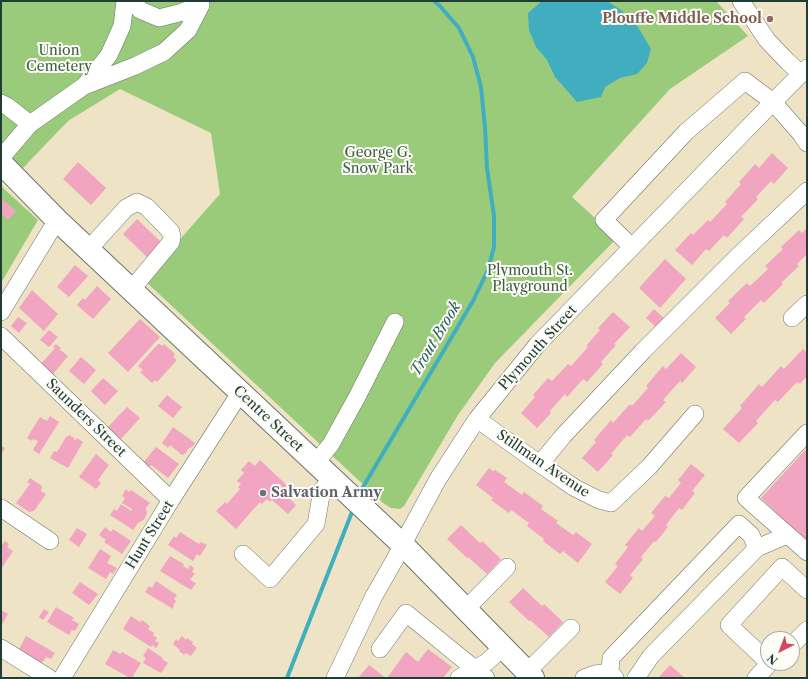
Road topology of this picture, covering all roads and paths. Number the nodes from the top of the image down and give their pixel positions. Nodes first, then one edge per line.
1 (125, 1) edge
2 (133, 1) edge
3 (741, 1) edge
4 (200, 2) edge
5 (804, 71) edge
6 (84, 86) junction
7 (773, 102) junction
8 (1, 103) edge
9 (30, 124) junction
10 (807, 143) edge
11 (1, 158) edge
12 (1, 163) edge
13 (807, 191) edge
14 (57, 220) junction
15 (632, 247) junction
16 (88, 250) junction
17 (130, 290) junction
18 (807, 304) edge
19 (1, 312) edge
20 (792, 318) dead end
21 (395, 322) dead end
22 (1, 336) edge
23 (240, 393) junction
24 (695, 414) dead end
25 (477, 419) junction
26 (807, 433) edge
27 (316, 463) junction
28 (540, 464) junction
29 (332, 479) junction
30 (171, 500) junction
31 (1, 508) edge
32 (787, 535) junction
33 (50, 541) dead end
34 (403, 545) junction
35 (757, 548) junction
36 (807, 552) edge
37 (243, 554) dead end
38 (507, 567) dead end
39 (807, 590) edge
40 (466, 609) junction
41 (571, 628) dead end
42 (503, 647) junction
43 (1, 648) edge
44 (380, 649) dead end
45 (760, 654) edge
46 (481, 674) edge
47 (530, 675) edge
48 (612, 675) edge
49 (49, 678) edge
50 (62, 678) edge
51 (335, 678) edge
52 (459, 678) edge
53 (584, 678) edge
54 (636, 678) edge

1 - 6 street
2 - 4 street
3 - 5 street
4 - 6 street
5 - 7 street, Plymouth Street
6 - 9 street
7 - 10 street
7 - 15 street, Plymouth Street
7 - 15 street
8 - 9 street
9 - 11 street
12 - 14 main road, Centre Street
13 - 28 street
14 - 16 main road, Centre Street
14 - 19 street
15 - 25 street, Plymouth Street
16 - 17 main road, Centre Street
16 - 17 street
17 - 23 main road, Centre Street
18 - 20 street
21 - 27 street
22 - 30 street, Saunders Street
23 - 27 main road, Centre Street
23 - 30 street, Hunt Street
24 - 28 street, Stillman Avenue
25 - 28 street, Stillman Avenue
25 - 34 street, Plymouth Street
26 - 32 street
27 - 29 main road, Centre Street
29 - 34 main road, Centre Street
29 - 37 street
30 - 50 street, Hunt Street
31 - 33 street
32 - 35 street
32 - 36 street
34 - 40 main road, Centre Street
34 - 51 street, Plymouth Street
35 - 48 street
35 - 54 street
38 - 40 street
39 - 45 street
40 - 42 main road, Centre Street
41 - 47 street
42 - 46 street
42 - 47 main road, Centre Street
43 - 49 street
44 - 46 street
46 - 52 street
48 - 53 street

